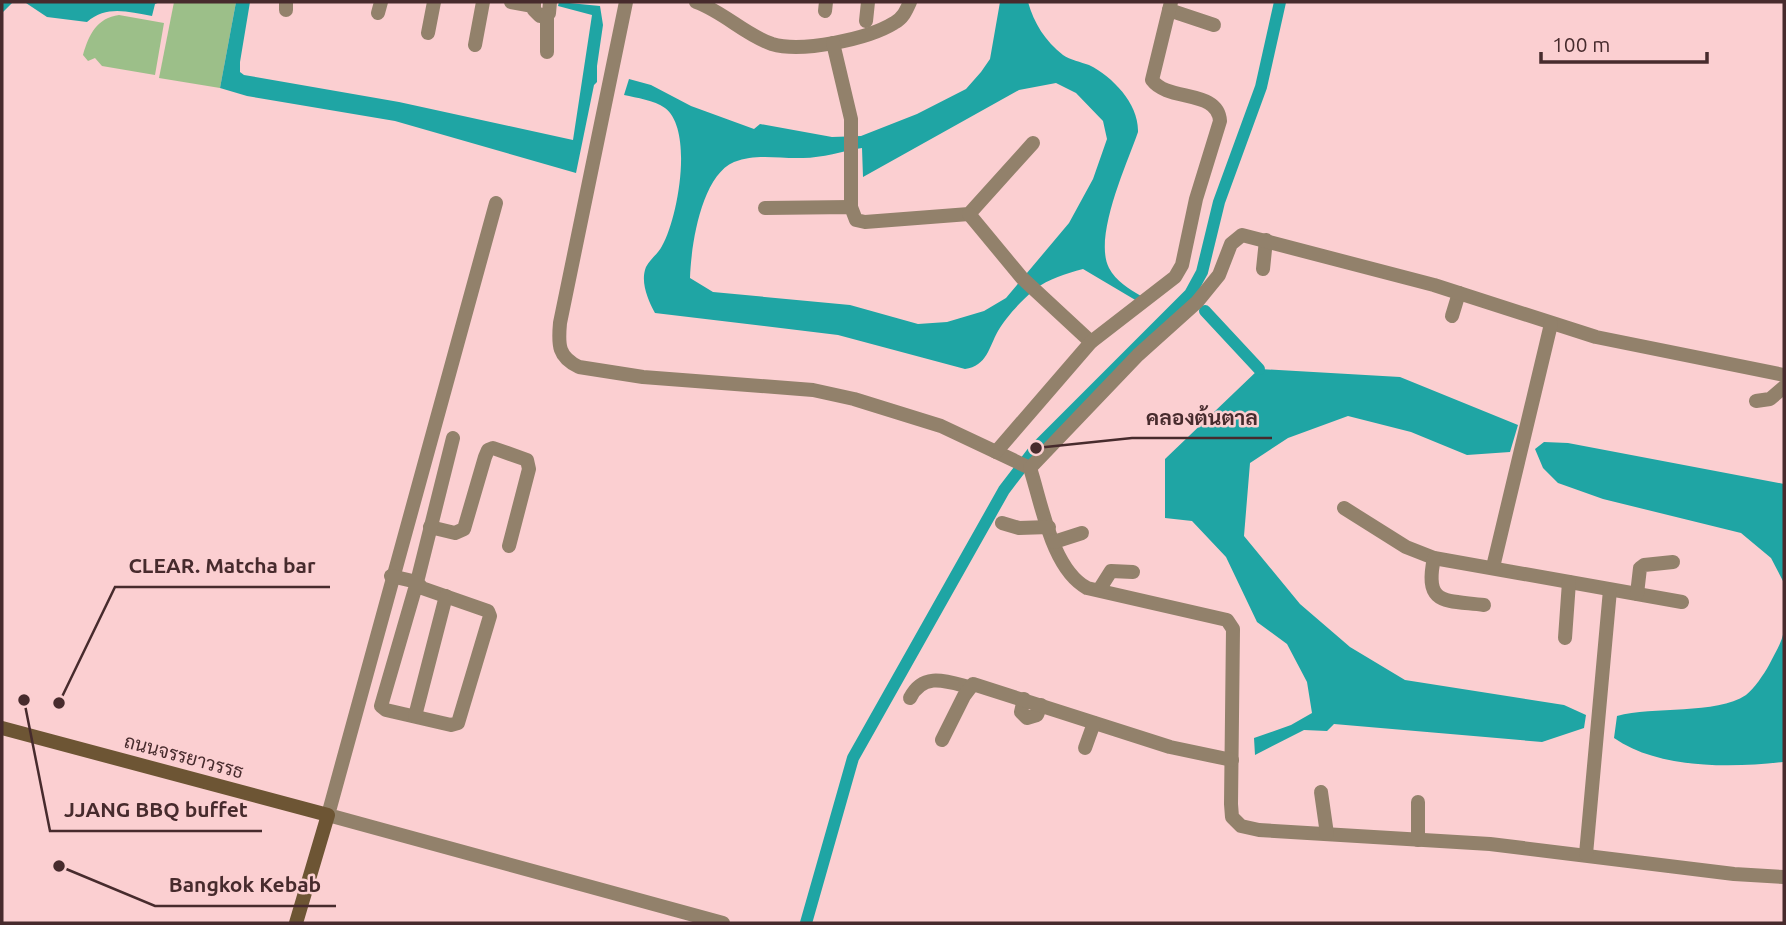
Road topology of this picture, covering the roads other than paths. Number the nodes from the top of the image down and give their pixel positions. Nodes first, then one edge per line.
1 (434, 2) edge
2 (483, 2) edge
3 (511, 2) edge
4 (626, 2) edge
5 (868, 2) edge
6 (910, 2) edge
7 (705, 3) edge
8 (534, 4) edge
9 (1170, 6) edge
10 (548, 8) edge
11 (866, 21) dead end
12 (1214, 24) dead end
13 (428, 33) dead end
14 (833, 43) junction
15 (475, 45) dead end
16 (547, 52) dead end
17 (1033, 143) dead end
18 (496, 203) dead end
19 (851, 207) junction
20 (765, 208) dead end
21 (969, 214) junction
22 (1266, 240) junction
23 (1263, 269) dead end
24 (1459, 293) junction
25 (1452, 316) dead end
26 (1551, 324) junction
27 (1090, 342) junction
28 (1784, 375) edge
29 (1784, 387) edge
30 (1756, 401) dead end
31 (453, 438) dead end
32 (1001, 454) junction
33 (1027, 467) junction
34 (1344, 508) dead end
35 (1002, 523) dead end
36 (430, 527) junction
37 (1049, 527) junction
38 (1082, 533) dead end
39 (1054, 542) junction
40 (509, 546) dead end
41 (1434, 558) junction
42 (1673, 562) dead end
43 (1493, 567) junction
44 (1133, 572) dead end
45 (390, 581) junction
46 (1569, 582) junction
47 (417, 587) junction
48 (1099, 590) junction
49 (1610, 590) junction
50 (1637, 594) junction
51 (446, 596) junction
52 (1682, 602) dead end
53 (1484, 605) dead end
54 (1565, 638) dead end
55 (969, 687) junction
56 (910, 698) dead end
57 (415, 716) junction
58 (1094, 723) junction
59 (2, 728) edge
60 (942, 740) dead end
61 (1085, 748) dead end
62 (1232, 760) junction
63 (1321, 792) dead end
64 (1418, 802) dead end
65 (328, 815) junction
66 (1327, 834) junction
67 (1418, 840) junction
68 (1586, 854) junction
69 (1784, 877) edge
70 (296, 923) edge
71 (723, 923) edge

1 - 13 street
2 - 15 street
3 - 8 street
4 - 32 street
5 - 11 street
6 - 14 street
7 - 14 street
8 - 10 street
9 - 12 street
9 - 27 street
10 - 16 street
14 - 19 street
17 - 21 street
18 - 45 street
19 - 20 street
19 - 21 street
21 - 27 street
22 - 23 street
22 - 24 street
22 - 33 street
24 - 25 street
24 - 26 street
26 - 28 street
26 - 43 street
27 - 32 street
29 - 30 street
31 - 36 street
32 - 33 street
33 - 37 street
34 - 41 street
35 - 37 street
36 - 40 street
36 - 47 street
37 - 39 street
38 - 39 street
39 - 48 street
41 - 43 street
41 - 53 street
42 - 50 street
43 - 46 street
44 - 48 street
45 - 47 street
45 - 65 street
46 - 49 street
46 - 54 street
47 - 51 street
47 - 57 street
48 - 62 street
49 - 50 street
49 - 68 street
50 - 52 street
51 - 57 street
51 - 57 street
55 - 56 street
55 - 58 street
55 - 60 street
58 - 61 street
58 - 62 street
59 - 65 main road, ถนนจรรยาวรรธ
62 - 66 street
63 - 66 street
64 - 67 street
65 - 70 main road
65 - 71 street
66 - 67 street
67 - 68 street
68 - 69 street

